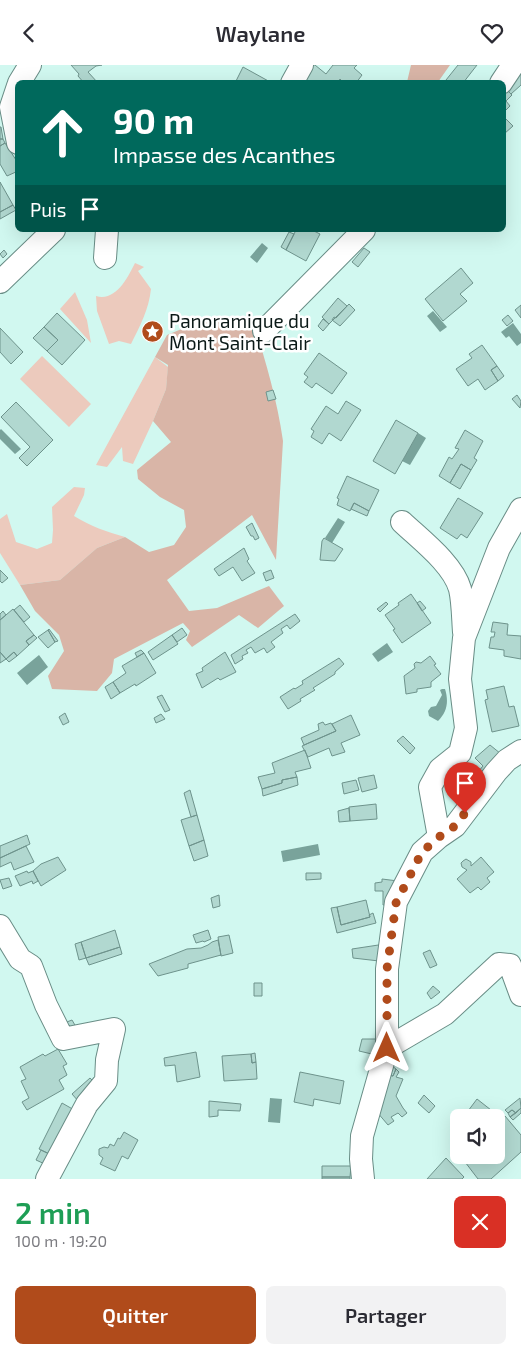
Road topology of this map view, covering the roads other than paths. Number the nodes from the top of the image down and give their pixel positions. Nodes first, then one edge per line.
1 (30, 65) edge
2 (302, 65) edge
3 (513, 65) edge
4 (21, 80) edge
5 (294, 80) edge
6 (503, 80) edge
7 (15, 95) edge
8 (15, 128) edge
9 (52, 232) edge
10 (108, 232) edge
11 (362, 232) edge
12 (105, 259) dead end
13 (0, 282) edge
14 (264, 331) dead end
15 (521, 509) edge
16 (402, 522) dead end
17 (464, 638) junction
18 (521, 751) edge
19 (439, 837) junction
20 (0, 926) edge
21 (521, 995) edge
22 (387, 1048) junction
23 (47, 1179) edge
24 (363, 1179) edge

1 - 4 street
2 - 5 street
3 - 6 street
7 - 8 street
9 - 13 street
10 - 12 street
11 - 14 street
15 - 17 street
16 - 17 street
17 - 19 street
18 - 19 street
19 - 22 street
20 - 23 street
21 - 22 street
22 - 24 street

